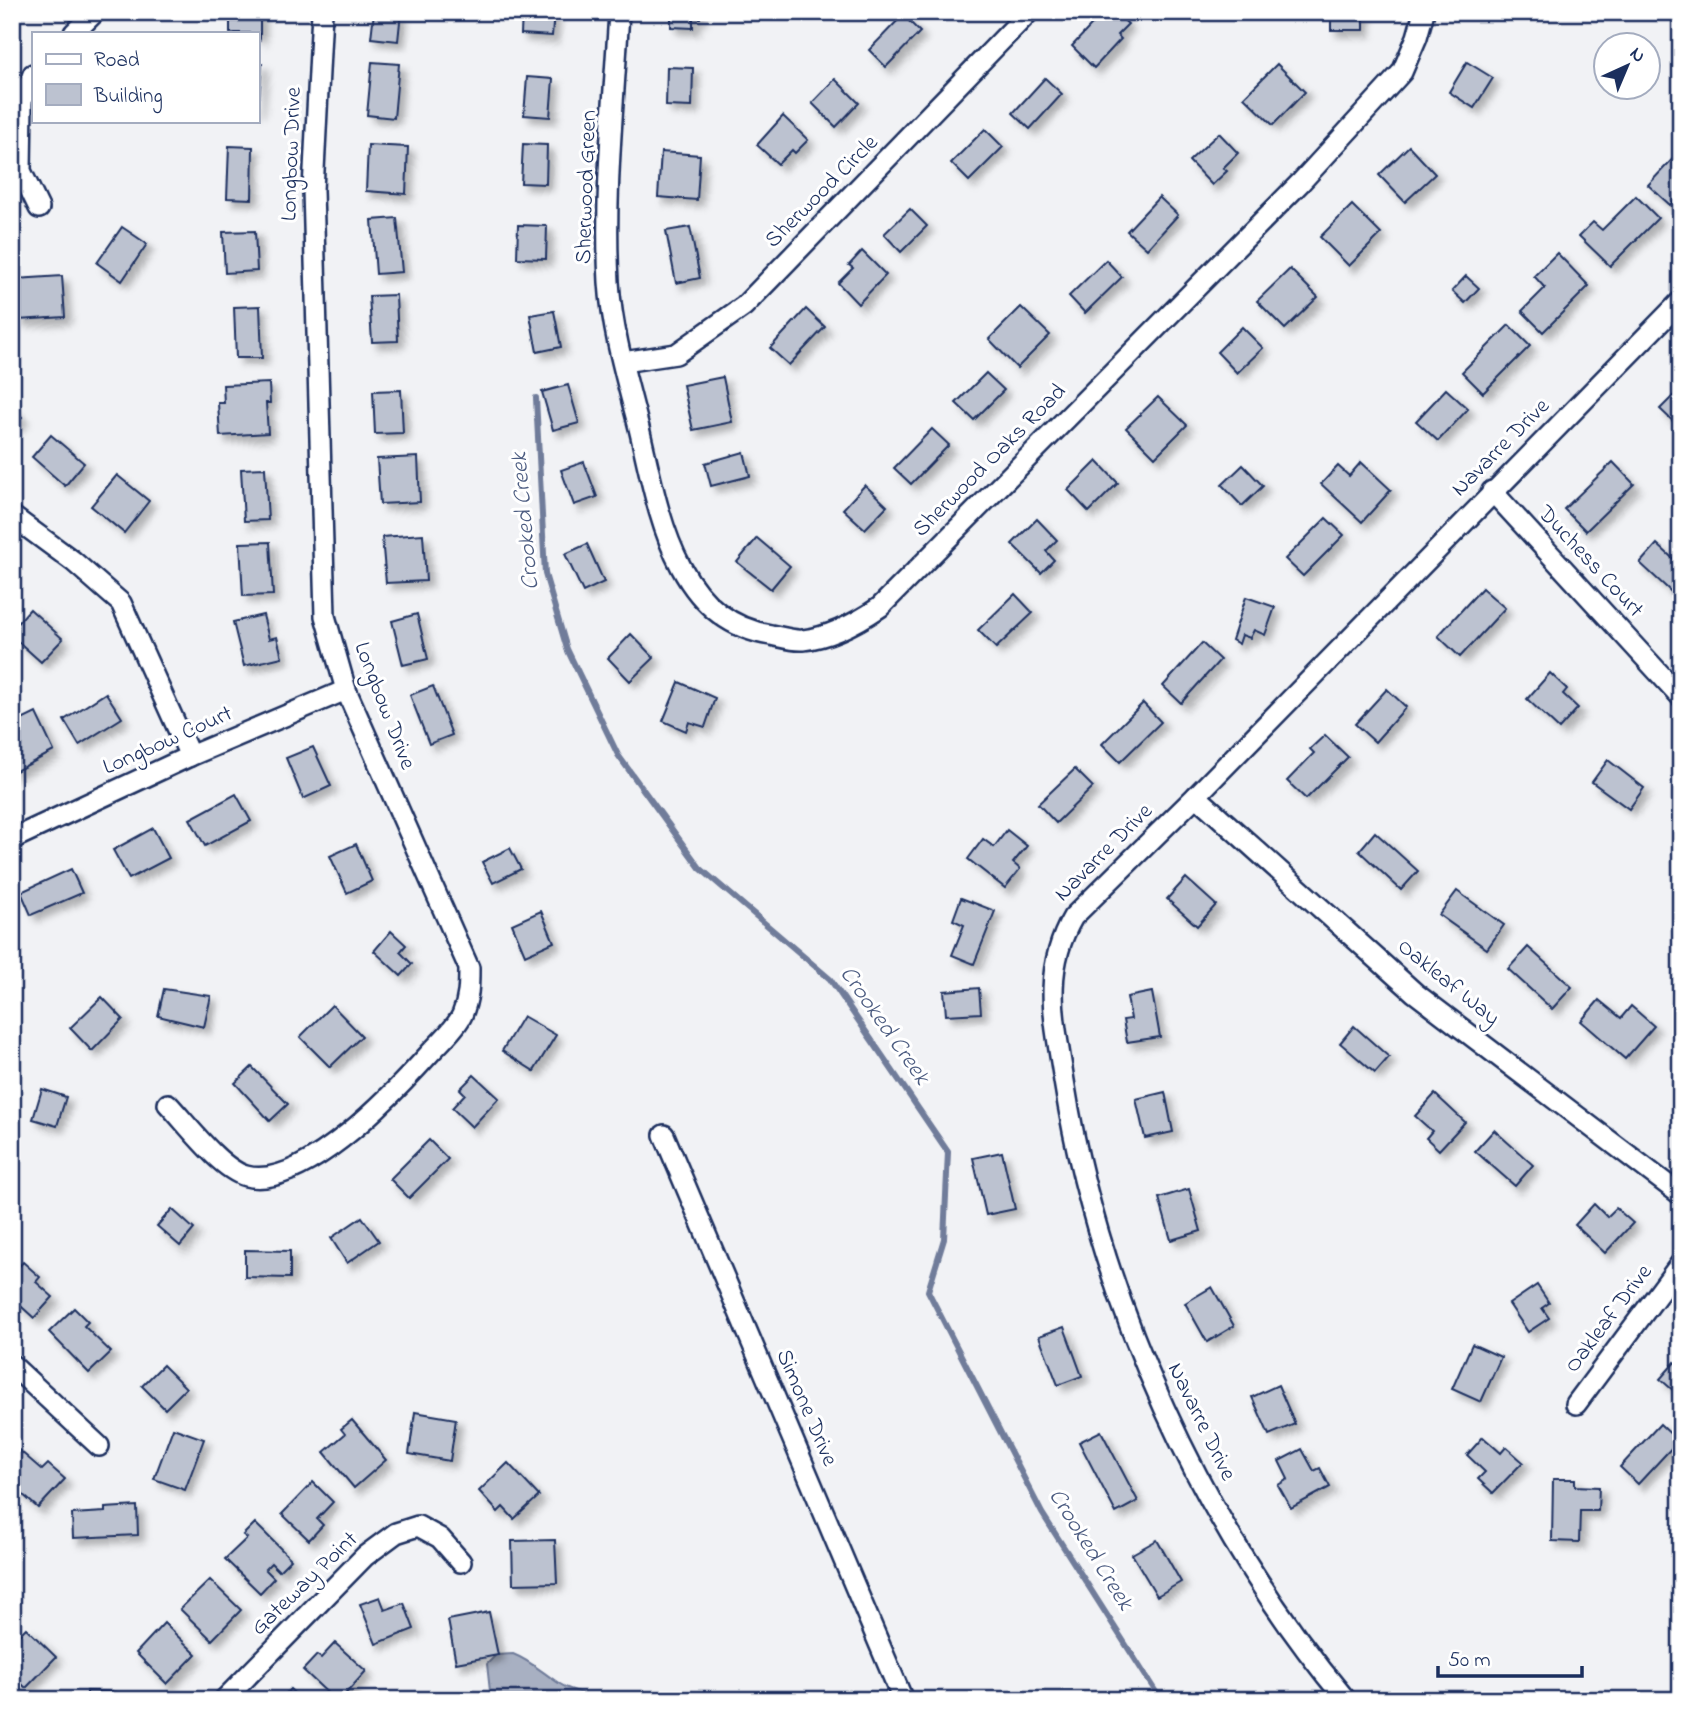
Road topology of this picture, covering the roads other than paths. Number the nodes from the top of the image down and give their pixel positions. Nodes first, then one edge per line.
1 (95, 12) edge
2 (322, 12) edge
3 (619, 12) edge
4 (1029, 12) edge
5 (1424, 12) edge
6 (75, 32) edge
7 (32, 76) edge
8 (38, 208) dead end
9 (1681, 301) edge
10 (623, 362) junction
11 (1492, 491) junction
12 (12, 516) edge
13 (346, 691) junction
14 (1681, 696) edge
15 (190, 756) junction
16 (1196, 796) junction
17 (12, 839) edge
18 (168, 1104) dead end
19 (664, 1135) dead end
20 (1681, 1195) edge
21 (1681, 1264) edge
22 (12, 1365) edge
23 (1576, 1404) dead end
24 (99, 1446) dead end
25 (461, 1562) dead end
26 (224, 1700) edge
27 (903, 1700) edge
28 (1346, 1700) edge

1 - 6 street
2 - 13 street, Longbow Drive
3 - 10 street, Sherwood Green
4 - 10 street, Sherwood Circle
5 - 10 street, Sherwood Oaks Road
7 - 8 street
9 - 11 street, Navarre Drive
11 - 14 street, Duchess Court
11 - 16 street, Navarre Drive
12 - 15 street
13 - 15 street, Longbow Court
13 - 18 street, Longbow Drive
15 - 17 street, Longbow Court
16 - 20 street, Oakleaf Way
16 - 28 street, Navarre Drive
19 - 27 street, Simone Drive
21 - 23 street, Oakleaf Drive
22 - 24 street
25 - 26 street, Gateway Point

